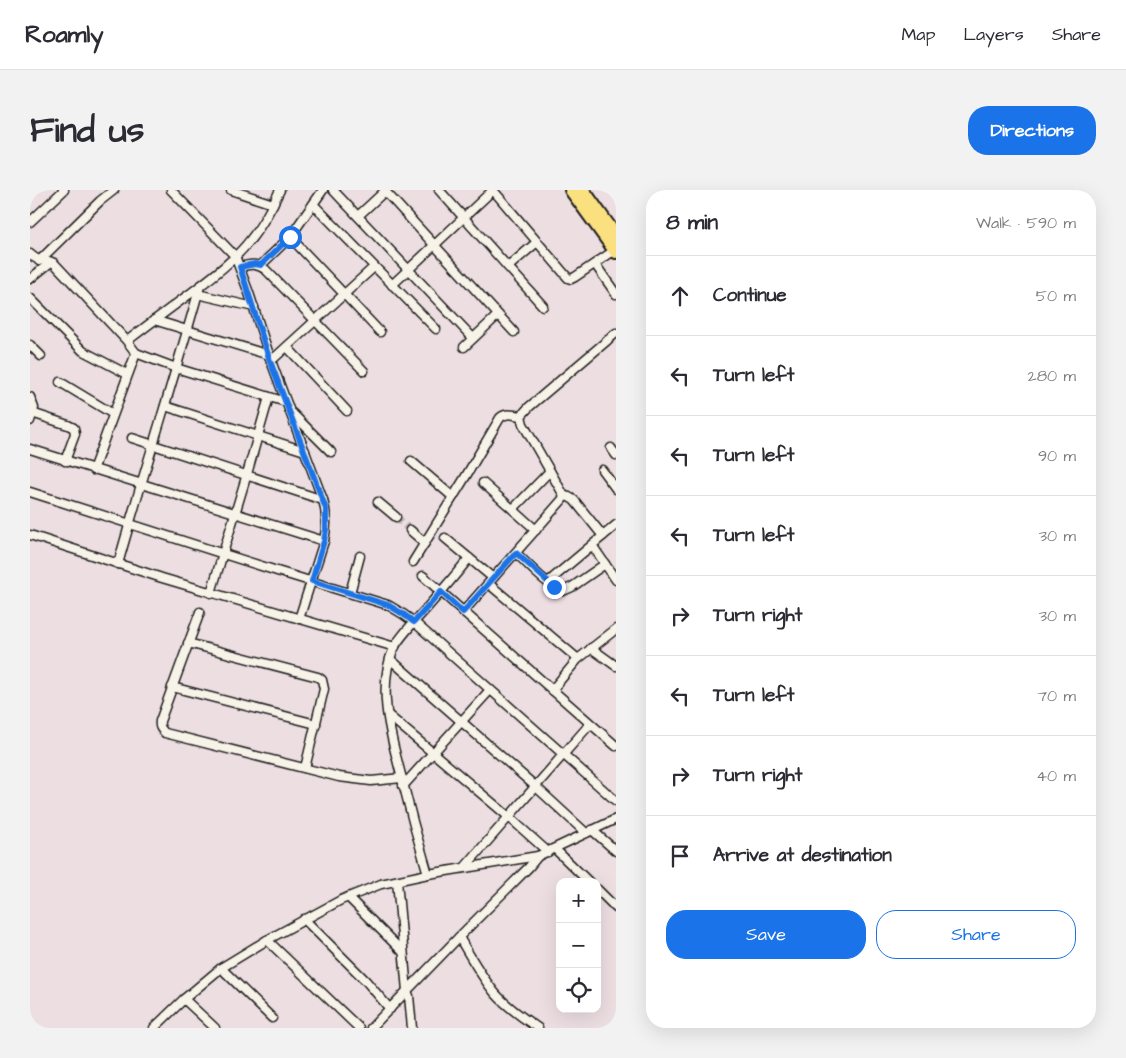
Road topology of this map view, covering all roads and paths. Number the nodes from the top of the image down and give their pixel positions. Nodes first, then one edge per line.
1 (64, 190) edge
2 (114, 190) edge
3 (171, 190) edge
4 (183, 190) edge
5 (230, 190) edge
6 (280, 190) edge
7 (324, 190) edge
8 (333, 190) edge
9 (385, 190) edge
10 (438, 190) edge
11 (493, 190) edge
12 (577, 191) edge
13 (179, 198) junction
14 (273, 204) junction
15 (314, 205) junction
16 (358, 216) junction
17 (463, 218) junction
18 (30, 222) edge
19 (616, 236) edge
20 (290, 237) junction
21 (537, 242) junction
22 (434, 245) junction
23 (615, 251) edge
24 (30, 254) edge
25 (235, 256) junction
26 (39, 261) junction
27 (51, 262) junction
28 (595, 264) junction
29 (261, 265) junction
30 (240, 267) junction
31 (374, 267) junction
32 (508, 267) junction
33 (408, 270) junction
34 (30, 279) edge
35 (392, 285) junction
36 (198, 290) junction
37 (344, 294) junction
38 (616, 294) edge
39 (30, 298) edge
40 (543, 306) dead end
41 (254, 307) junction
42 (498, 314) junction
43 (154, 320) junction
44 (315, 321) junction
45 (436, 329) dead end
46 (187, 331) junction
47 (380, 332) dead end
48 (514, 332) dead end
49 (616, 333) edge
50 (473, 338) junction
51 (127, 341) junction
52 (30, 345) edge
53 (287, 346) junction
54 (464, 346) dead end
55 (136, 353) junction
56 (41, 356) dead end
57 (270, 358) junction
58 (176, 368) junction
59 (364, 371) dead end
60 (128, 374) junction
61 (60, 382) dead end
62 (30, 397) edge
63 (269, 397) junction
64 (165, 406) junction
65 (287, 406) junction
66 (347, 411) dead end
67 (113, 414) junction
68 (521, 416) junction
69 (31, 417) edge
70 (258, 437) junction
71 (132, 438) dead end
72 (152, 445) junction
73 (30, 449) edge
74 (305, 451) junction
75 (331, 452) dead end
76 (65, 460) junction
77 (411, 461) dead end
78 (93, 470) junction
79 (602, 470) dead end
80 (550, 471) junction
81 (247, 474) junction
82 (483, 483) dead end
83 (140, 484) junction
84 (616, 489) edge
85 (30, 492) edge
86 (564, 496) junction
87 (453, 497) junction
88 (323, 500) junction
89 (378, 502) dead end
90 (513, 509) junction
91 (235, 514) junction
92 (396, 517) tunnel mouth
93 (129, 524) junction
94 (616, 525) edge
95 (410, 530) tunnel mouth
96 (536, 530) junction
97 (30, 536) edge
98 (603, 536) junction
99 (445, 538) dead end
100 (324, 541) junction
101 (425, 543) junction
102 (592, 545) junction
103 (223, 553) junction
104 (516, 553) junction
105 (360, 556) dead end
106 (469, 558) junction
107 (413, 562) dead end
108 (118, 564) junction
109 (605, 564) junction
110 (423, 576) dead end
111 (616, 580) edge
112 (312, 581) junction
113 (491, 581) junction
114 (548, 582) junction
115 (441, 592) junction
116 (211, 593) junction
117 (350, 593) junction
118 (200, 612) dead end
119 (463, 612) junction
120 (299, 619) junction
121 (414, 622) junction
122 (616, 629) edge
123 (188, 643) junction
124 (395, 647) junction
125 (591, 648) junction
126 (390, 659) junction
127 (578, 659) junction
128 (616, 666) edge
129 (172, 688) junction
130 (490, 690) junction
131 (552, 690) junction
132 (388, 715) junction
133 (462, 722) junction
134 (316, 724) junction
135 (590, 724) junction
136 (615, 742) edge
137 (434, 753) junction
138 (563, 755) junction
139 (305, 768) junction
140 (403, 782) junction
141 (535, 786) junction
142 (616, 801) edge
143 (508, 817) junction
144 (616, 819) edge
145 (589, 831) junction
146 (604, 841) junction
147 (616, 842) edge
148 (551, 850) junction
149 (616, 851) edge
150 (538, 856) junction
151 (465, 868) junction
152 (428, 874) junction
153 (584, 878) edge
154 (397, 881) junction
155 (601, 893) edge
156 (348, 897) junction
157 (616, 908) edge
158 (304, 920) junction
159 (458, 937) junction
160 (267, 940) junction
161 (403, 952) junction
162 (221, 968) junction
163 (406, 991) junction
164 (184, 998) junction
165 (390, 1009) junction
166 (272, 1018) dead end
167 (154, 1028) edge
168 (215, 1028) edge
169 (359, 1028) edge
170 (371, 1028) edge
171 (412, 1028) edge
172 (538, 1028) edge

1 - 18 street
2 - 26 street
3 - 13 street
4 - 13 street
5 - 14 street
6 - 14 street
7 - 15 street
8 - 16 street
9 - 16 street
9 - 22 street
10 - 17 street
11 - 17 street
11 - 21 street
12 - 19 main road
12 - 23 main road
13 - 25 street
14 - 25 street
15 - 20 street
15 - 31 street
16 - 33 street
17 - 22 street
17 - 32 street
20 - 29 street
20 - 37 street
21 - 28 street
21 - 32 street
22 - 33 street
22 - 42 street
23 - 28 street
24 - 26 street
25 - 30 street
25 - 36 street
26 - 27 street
27 - 34 street
27 - 51 street
28 - 38 street
29 - 30 street
29 - 44 street
30 - 41 street
31 - 35 street
31 - 37 street
32 - 40 street
33 - 35 street
33 - 50 street
35 - 45 street
36 - 41 street
36 - 43 street
36 - 46 street
37 - 44 street
37 - 47 street
39 - 60 street
41 - 57 street
42 - 48 street
42 - 50 street
43 - 46 street
43 - 51 street
44 - 53 street
44 - 59 street
46 - 57 street
46 - 58 street
49 - 68 street
50 - 54 street
51 - 55 street
52 - 56 street
53 - 57 street
53 - 66 street
55 - 58 street
55 - 60 street
57 - 65 street
58 - 63 street
58 - 64 street
60 - 67 street
61 - 67 street
62 - 69 street
63 - 65 street
63 - 70 street
64 - 70 street
64 - 72 street
65 - 74 street
65 - 75 street
67 - 78 street
68 - 80 street
68 - 87 street
69 - 76 street
70 - 74 street
70 - 81 street
71 - 72 street
72 - 81 street
72 - 83 street
73 - 76 street
74 - 88 street
76 - 78 street
77 - 87 street
78 - 83 street
79 - 84 street
80 - 86 street
80 - 90 street
81 - 88 street
81 - 91 street
82 - 90 street
83 - 91 street
83 - 93 street
85 - 93 street
86 - 96 street
86 - 98 street
87 - 101 street
88 - 100 street
89 - 92 street
90 - 96 street
91 - 100 street
91 - 103 street
93 - 103 street
93 - 108 street
94 - 98 street
95 - 101 street
96 - 104 street
97 - 108 street
98 - 102 street
99 - 106 street
100 - 112 street
101 - 107 street
102 - 109 street
102 - 114 street
103 - 112 street
103 - 116 street
104 - 113 street
104 - 114 street
105 - 117 street
106 - 113 street
106 - 115 street
108 - 116 street
109 - 111 street
109 - 114 street
110 - 115 street
112 - 117 street
112 - 120 street
113 - 119 street
113 - 127 street
115 - 119 street
115 - 121 street
116 - 120 street
117 - 121 street
118 - 123 street
119 - 131 street
120 - 124 street
121 - 124 street
121 - 130 street
122 - 125 street
123 - 129 street
123 - 134 street
124 - 126 street
125 - 127 street
125 - 128 street
126 - 132 street
126 - 133 street
127 - 131 street
129 - 134 street
129 - 139 street
130 - 133 street
130 - 138 street
131 - 135 street
132 - 137 street
132 - 140 street
133 - 137 street
133 - 141 street
134 - 139 street
135 - 136 street
135 - 138 street
137 - 140 street
137 - 143 street
138 - 141 street
138 - 142 street
139 - 140 street
140 - 152 street
141 - 143 street
141 - 145 street
143 - 148 street
143 - 151 street
144 - 145 street
145 - 146 street
145 - 148 street
146 - 147 street
146 - 149 street
148 - 150 street
148 - 153 street
150 - 151 street
150 - 159 street
151 - 152 street
152 - 154 street
154 - 156 street
154 - 161 street
155 - 157 street
156 - 158 street
156 - 161 street
158 - 160 street
158 - 165 street
159 - 163 street
159 - 172 street
160 - 162 street
160 - 169 street
161 - 163 street
162 - 164 street
162 - 166 street
163 - 165 street
163 - 171 street
164 - 167 street
164 - 168 street
165 - 170 street

